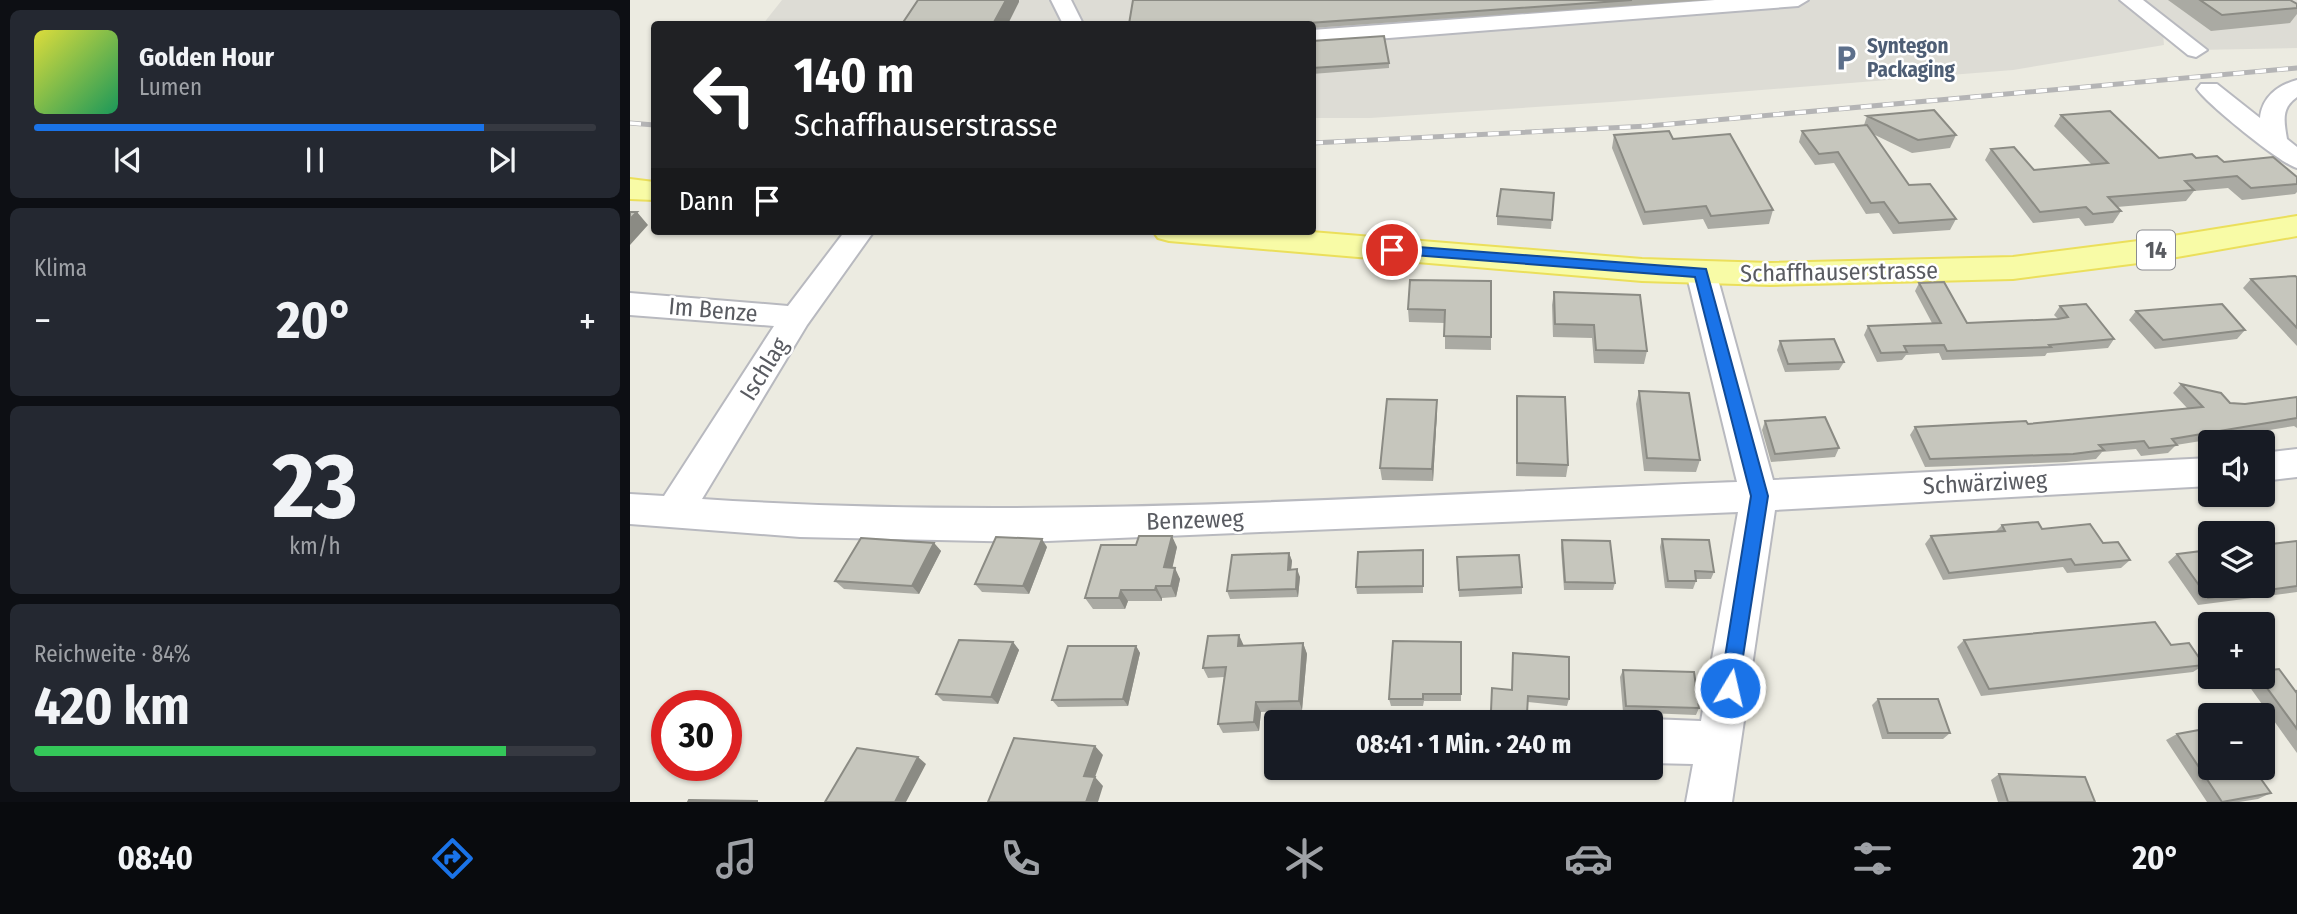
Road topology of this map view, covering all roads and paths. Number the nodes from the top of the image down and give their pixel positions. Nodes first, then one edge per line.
1 (1060, 0) edge
2 (1798, 0) edge
3 (2130, 0) edge
4 (1071, 21) edge
5 (1316, 37) edge
6 (2196, 50) dead end
7 (2297, 87) edge
8 (2208, 89) dead end
9 (2276, 143) junction
10 (2297, 160) edge
11 (630, 189) edge
12 (651, 191) edge
13 (2297, 226) edge
14 (857, 235) edge
15 (1221, 235) edge
16 (1701, 272) junction
17 (630, 304) edge
18 (796, 317) junction
19 (2297, 463) edge
20 (2275, 466) edge
21 (2198, 473) edge
22 (1759, 496) junction
23 (630, 509) edge
24 (674, 512) junction
25 (1663, 741) edge
26 (1721, 743) junction
27 (1709, 802) edge

1 - 4 street
2 - 5 street
3 - 6 street
7 - 9 street
8 - 9 street
9 - 10 street
11 - 12 main road
13 - 16 main road, Schaffhauserstrasse / 14
14 - 18 street, Ischlag
15 - 16 main road, Schaffhauserstrasse / 14
16 - 22 street
17 - 18 street, Im Benze
18 - 24 street, Ischlag
19 - 20 street
21 - 22 street, Schwärziweg
22 - 24 street, Benzeweg
22 - 26 street
23 - 24 street, Benzeweg
25 - 26 street
26 - 27 street

